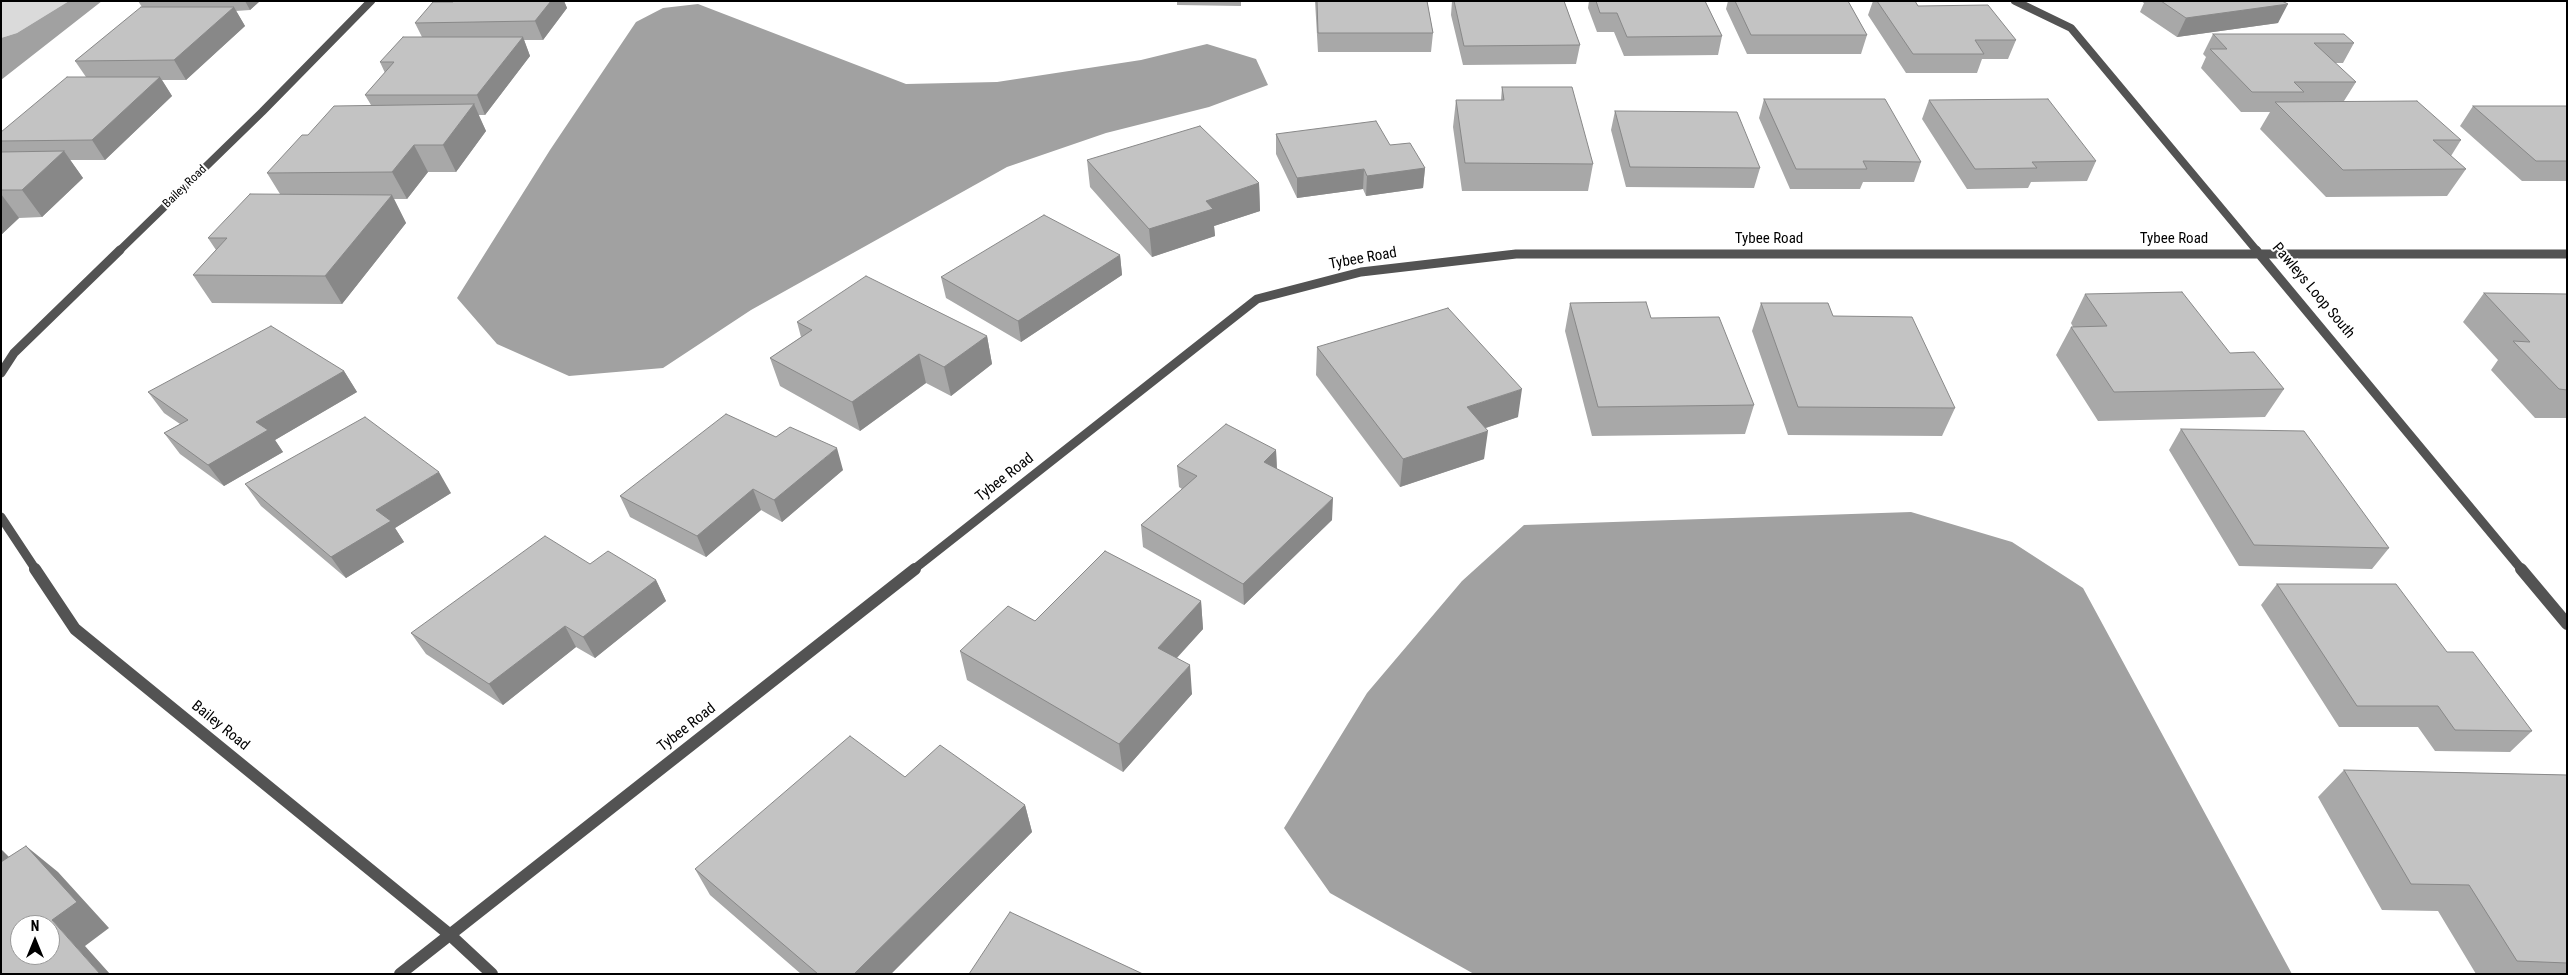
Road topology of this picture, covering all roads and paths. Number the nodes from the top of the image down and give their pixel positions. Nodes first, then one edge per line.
1 (371, 1) edge
2 (2016, 1) edge
3 (2260, 253) junction
4 (2567, 254) edge
5 (1, 373) edge
6 (1, 517) edge
7 (2567, 624) edge
8 (449, 934) junction
9 (400, 974) edge
10 (492, 974) edge

1 - 5 street, Bailey Road
2 - 3 street, Pawleys Loop South
3 - 4 street, Tybee Road
3 - 7 street, Pawleys Loop South
3 - 8 street, Tybee Road
6 - 8 street, Bailey Road
8 - 9 street, Tybee Road
8 - 10 street

